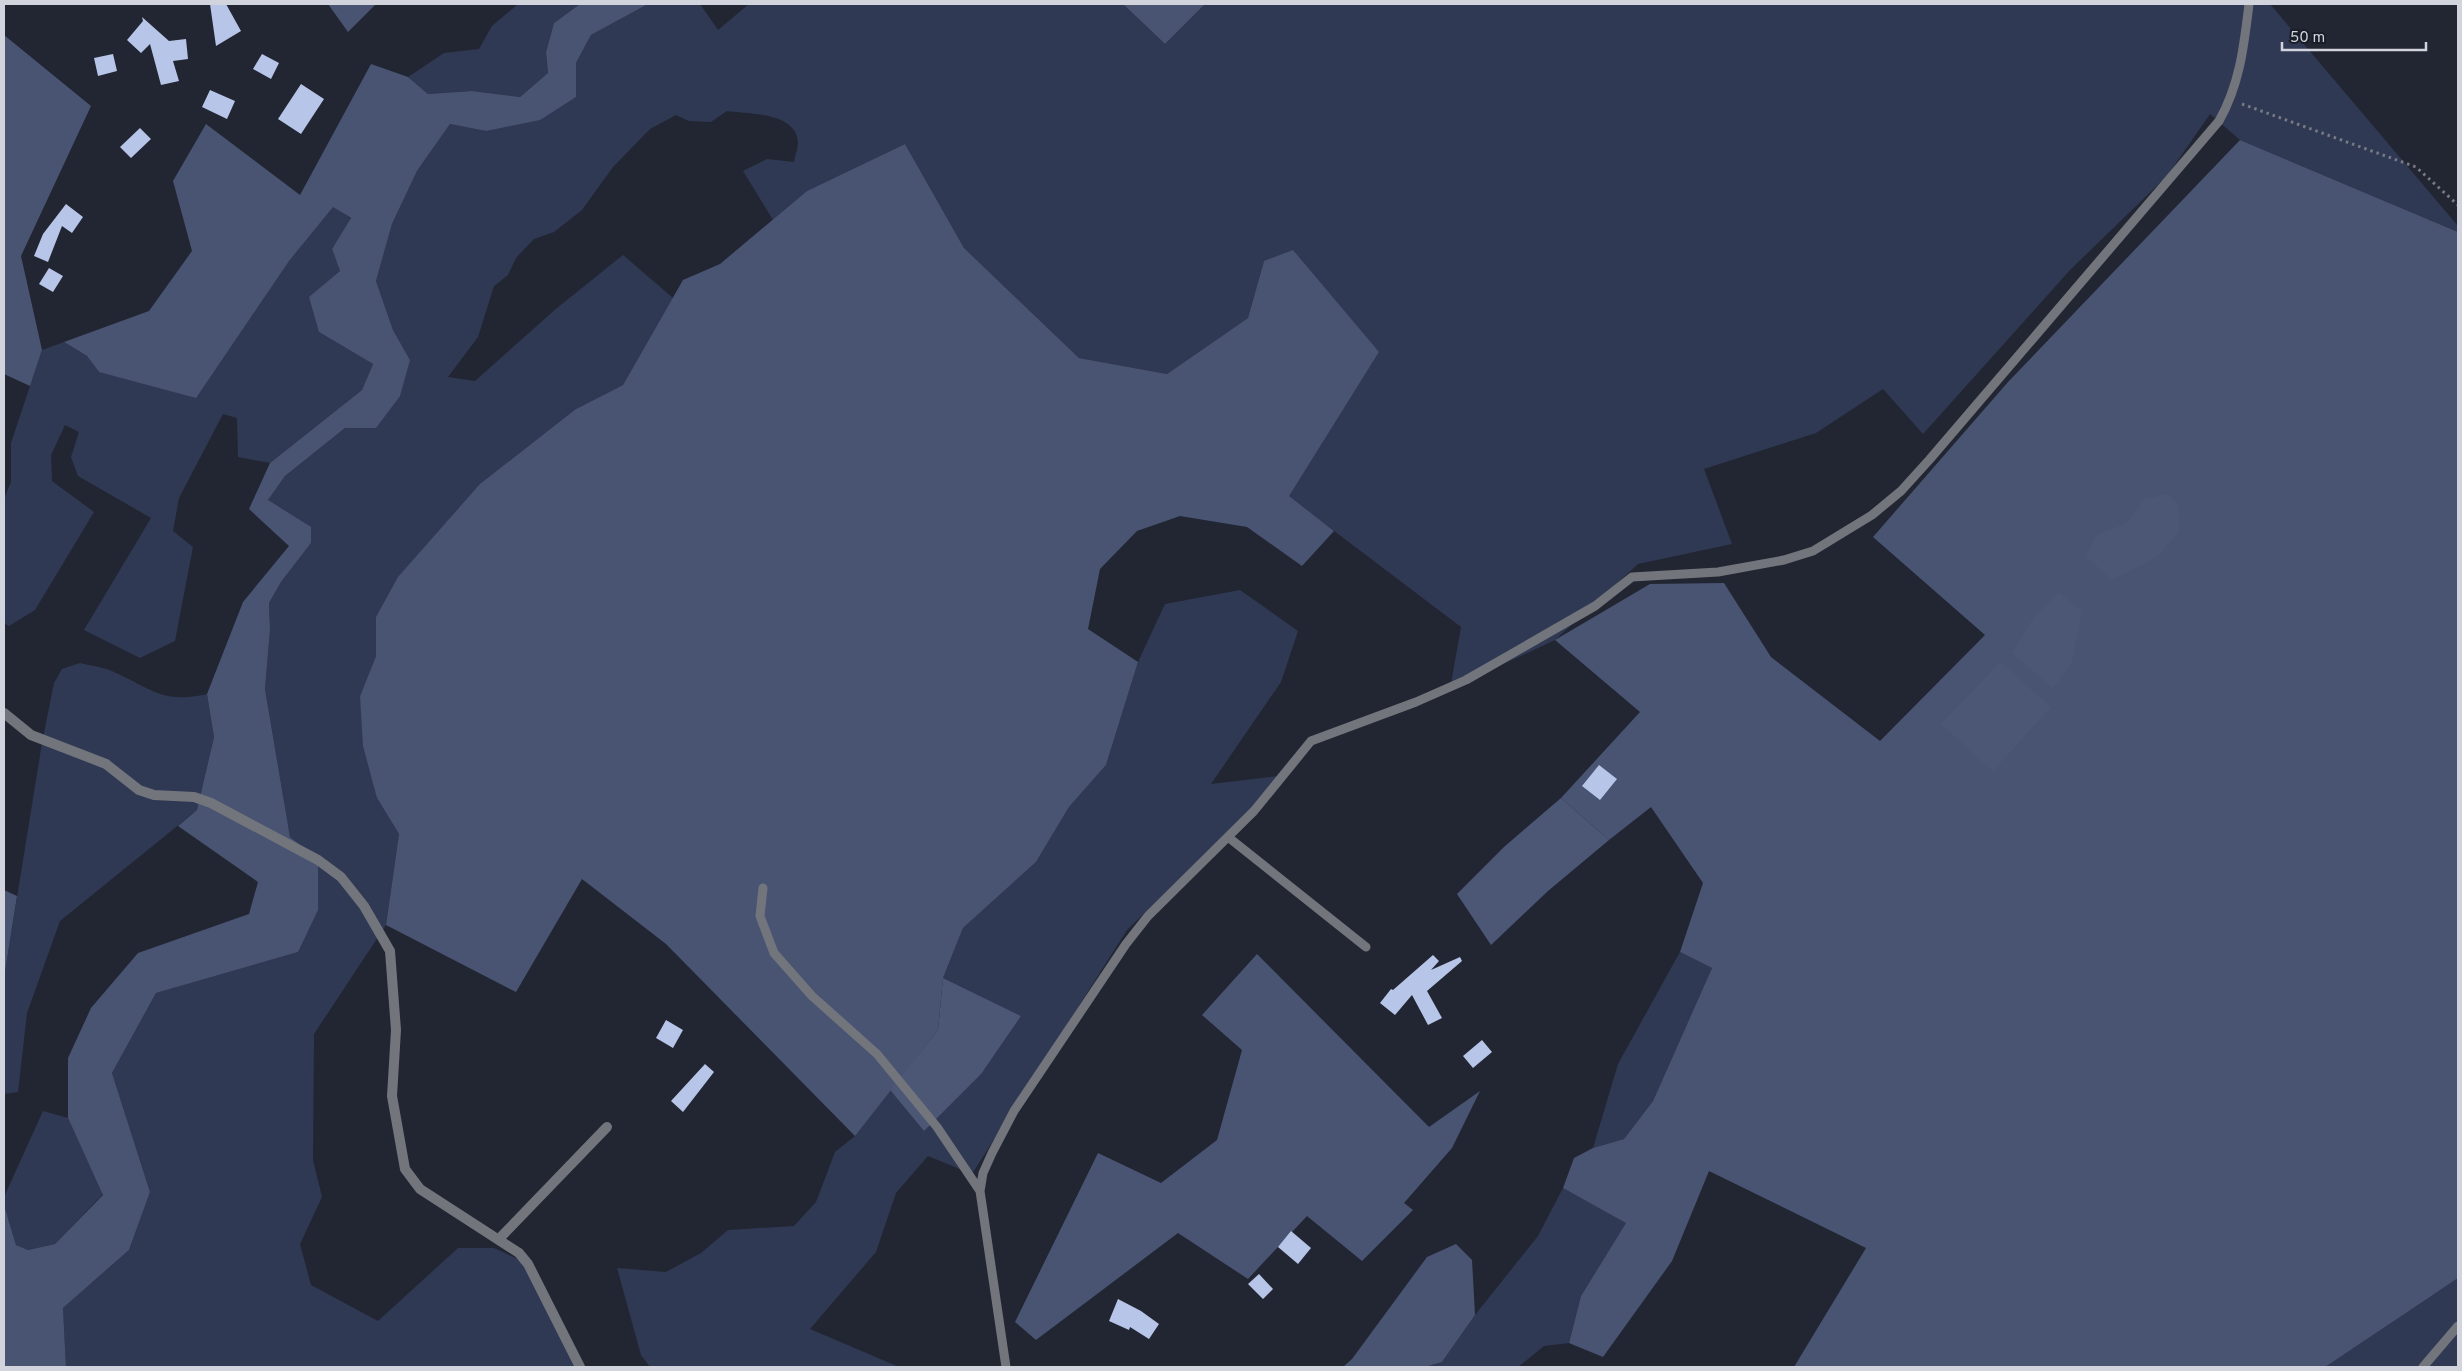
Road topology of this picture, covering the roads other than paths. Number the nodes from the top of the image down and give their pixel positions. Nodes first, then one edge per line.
1 (2249, 4) edge
2 (4, 713) edge
3 (1228, 837) junction
4 (763, 888) dead end
5 (1366, 947) dead end
6 (607, 1128) dead end
7 (980, 1191) junction
8 (499, 1239) junction
9 (2458, 1326) edge
10 (580, 1367) edge
11 (1006, 1367) edge
12 (2423, 1367) edge

1 - 3 lane
2 - 8 street
3 - 5 lane
3 - 7 lane
4 - 7 lane
6 - 8 street
7 - 11 lane
8 - 10 street
9 - 12 lane

